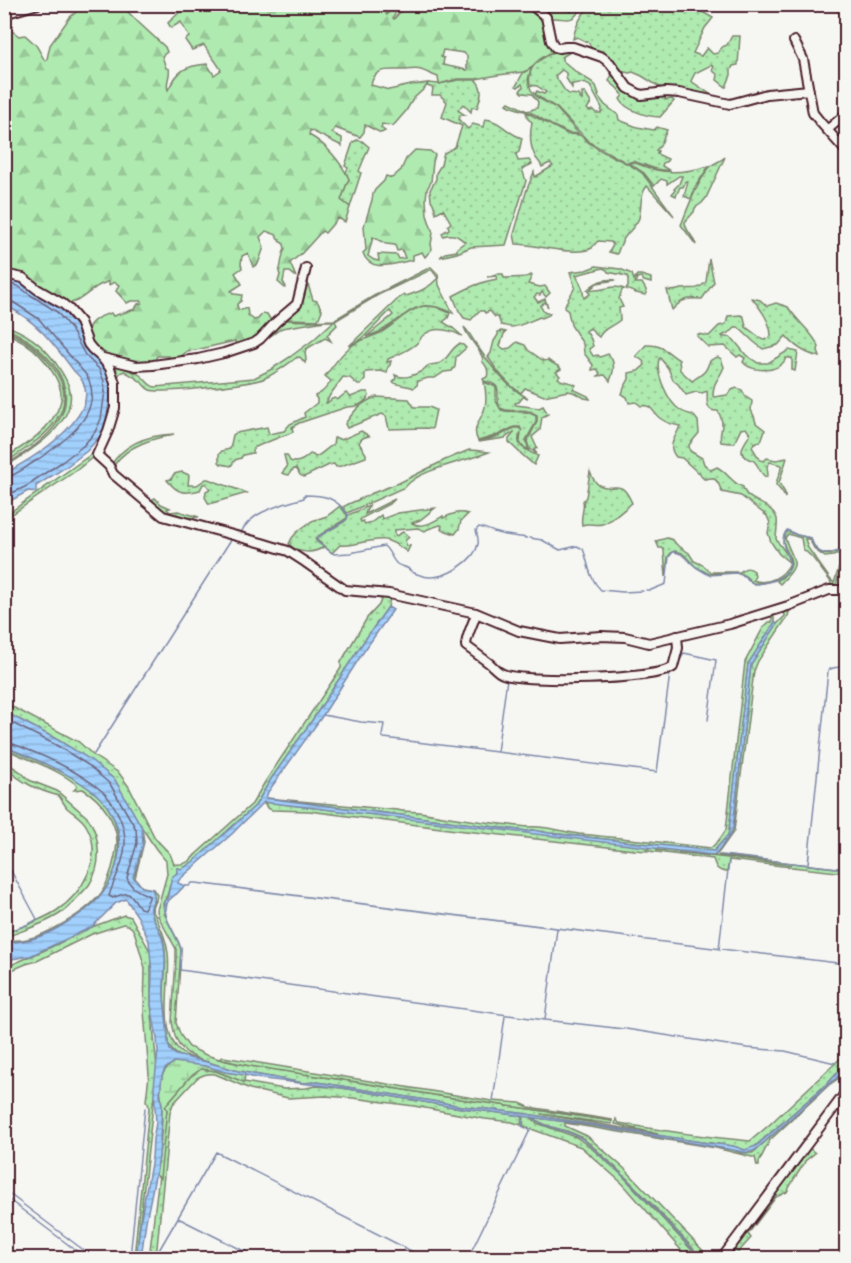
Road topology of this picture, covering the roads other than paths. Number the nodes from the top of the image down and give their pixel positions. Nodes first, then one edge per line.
1 (38, 4) edge
2 (530, 4) edge
3 (4, 14) edge
4 (794, 41) dead end
5 (809, 90) junction
6 (846, 114) edge
7 (828, 130) junction
8 (846, 152) edge
9 (306, 268) dead end
10 (4, 274) edge
11 (102, 358) junction
12 (846, 590) edge
13 (476, 612) junction
14 (677, 636) junction
15 (846, 1092) edge
16 (722, 1258) edge

1 - 3 street
2 - 5 street
4 - 5 street
5 - 7 street
6 - 7 street
7 - 8 street
9 - 11 street
10 - 11 street
11 - 13 street
12 - 14 street
13 - 14 street
13 - 14 street
15 - 16 street

